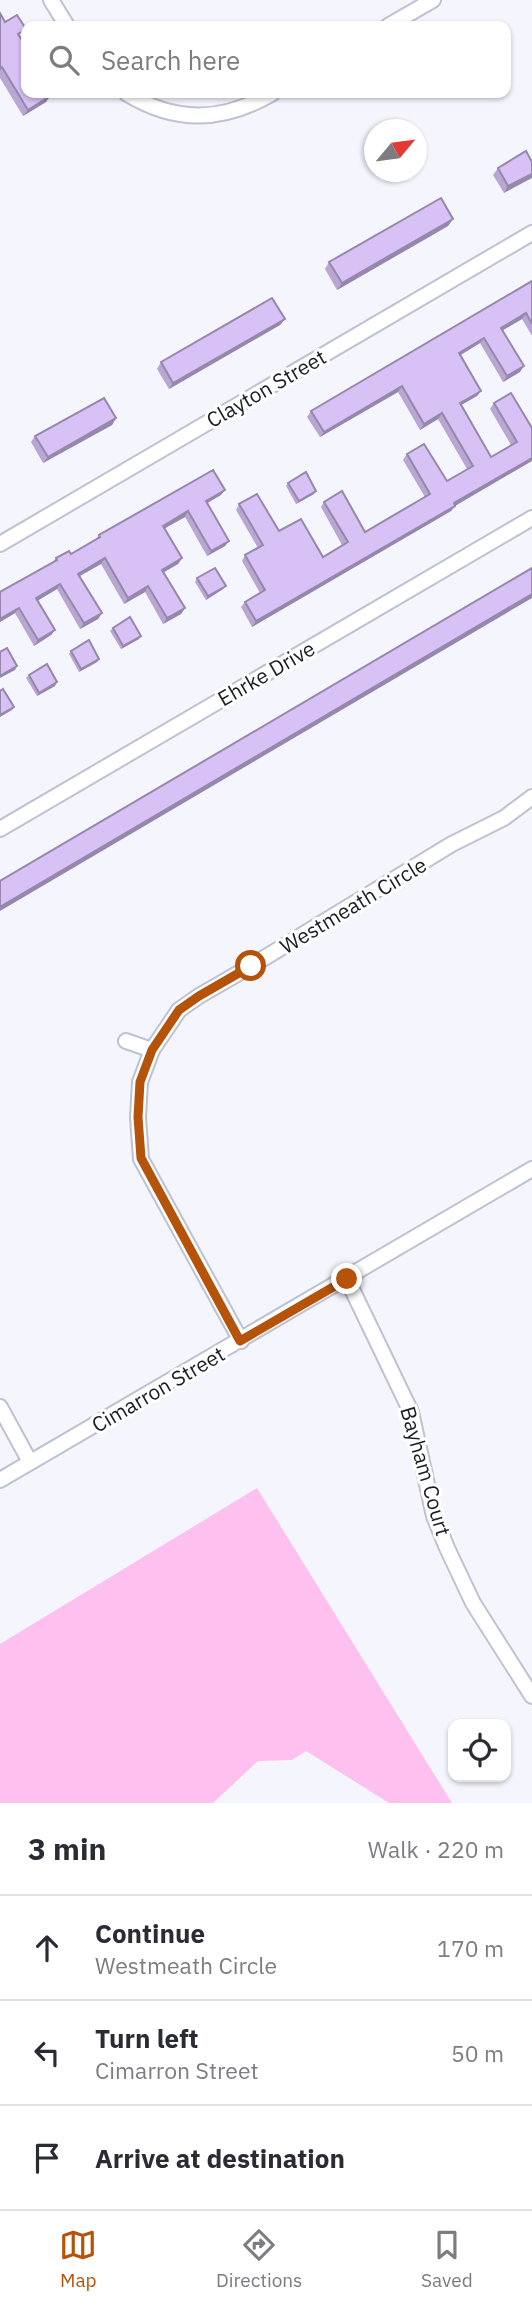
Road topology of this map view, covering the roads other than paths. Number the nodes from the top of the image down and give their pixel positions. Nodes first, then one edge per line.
1 (51, 0) edge
2 (433, 0) edge
3 (64, 21) edge
4 (397, 21) edge
5 (134, 98) edge
6 (263, 98) edge
7 (532, 233) edge
8 (532, 518) edge
9 (0, 544) edge
10 (532, 797) edge
11 (0, 829) edge
12 (126, 1041) dead end
13 (152, 1050) junction
14 (532, 1169) edge
15 (347, 1279) junction
16 (240, 1341) junction
17 (0, 1407) edge
18 (30, 1462) junction
19 (0, 1480) edge
20 (532, 1696) edge

1 - 3 street
2 - 4 street
5 - 6 street
7 - 9 street, Clayton Street
8 - 11 street, Ehrke Drive
10 - 13 street, Westmeath Circle
12 - 13 street
13 - 16 street, Westmeath Circle
14 - 15 street, Cimarron Street
15 - 16 street, Cimarron Street
15 - 20 street, Bayham Court
16 - 18 street, Cimarron Street
17 - 18 street
18 - 19 street, Cimarron Street

